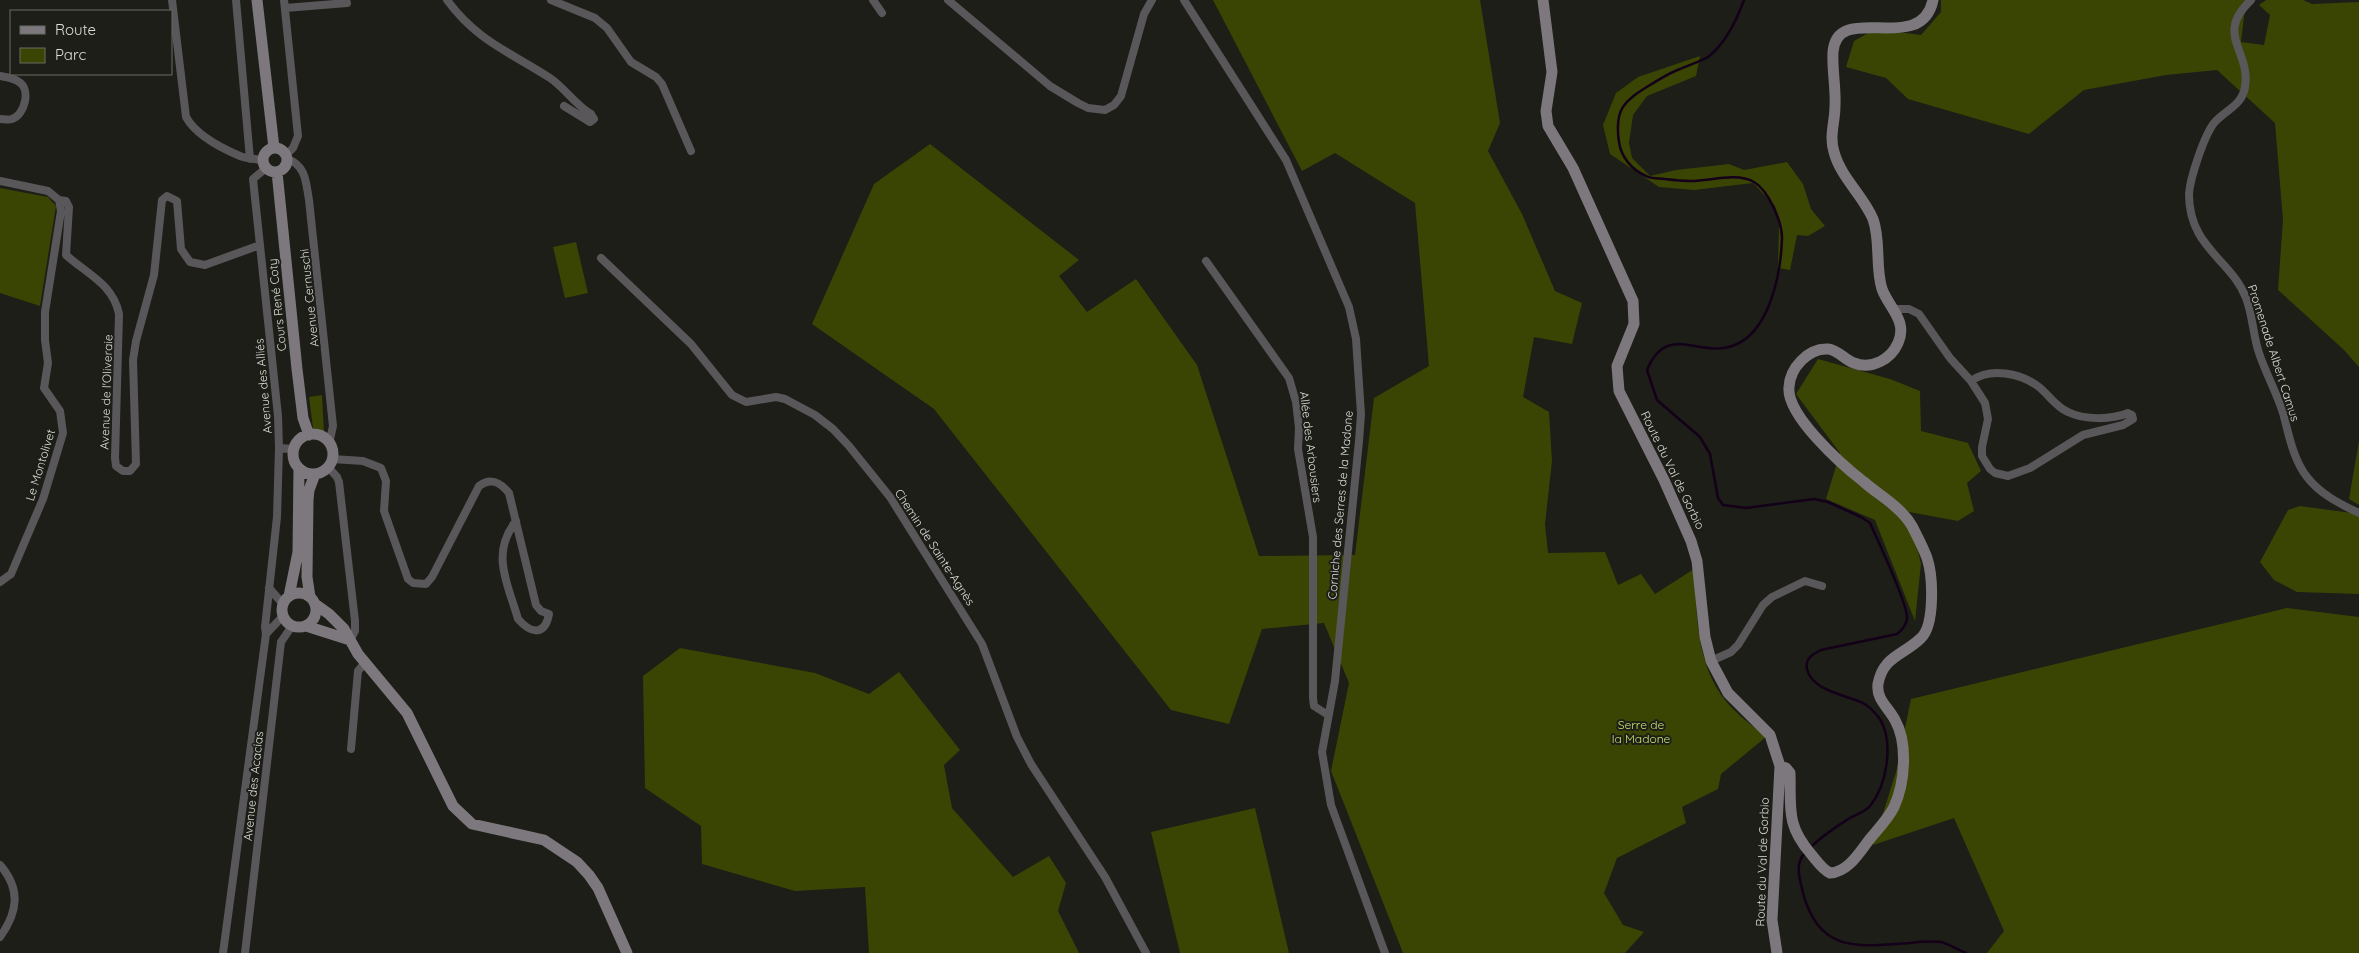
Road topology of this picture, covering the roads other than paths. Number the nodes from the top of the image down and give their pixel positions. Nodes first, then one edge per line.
1 (172, 0) edge
2 (236, 0) edge
3 (258, 0) edge
4 (447, 0) edge
5 (551, 0) edge
6 (873, 0) edge
7 (948, 0) edge
8 (1152, 0) edge
9 (1184, 0) edge
10 (1543, 0) edge
11 (1933, 0) edge
12 (2251, 0) edge
13 (347, 3) dead end
14 (284, 4) edge
15 (882, 13) dead end
16 (0, 76) edge
17 (564, 106) dead end
18 (0, 119) edge
19 (274, 148) junction
20 (691, 151) dead end
21 (287, 157) junction
22 (250, 159) junction
23 (268, 167) junction
24 (0, 182) edge
25 (59, 200) junction
26 (260, 245) junction
27 (601, 258) dead end
28 (1206, 261) dead end
29 (1894, 310) junction
30 (1971, 381) junction
31 (309, 435) junction
32 (329, 444) junction
33 (279, 448) junction
34 (294, 449) junction
35 (330, 463) junction
36 (299, 468) junction
37 (315, 474) junction
38 (2359, 513) edge
39 (516, 521) junction
40 (0, 582) edge
41 (1822, 586) dead end
42 (269, 588) junction
43 (286, 600) junction
44 (313, 601) junction
45 (283, 616) junction
46 (292, 626) junction
47 (306, 626) junction
48 (266, 634) junction
49 (350, 640) junction
50 (362, 658) junction
51 (1711, 661) junction
52 (1328, 715) junction
53 (351, 749) dead end
54 (1780, 766) junction
55 (0, 865) edge
56 (0, 937) edge
57 (223, 953) edge
58 (245, 953) edge
59 (626, 953) edge
60 (1146, 953) edge
61 (1384, 953) edge
62 (1776, 953) edge

1 - 22 street
2 - 22 street
3 - 19 street
4 - 17 street
5 - 20 street
6 - 15 street
7 - 8 street
9 - 52 street, Corniche des Serres de la Madone
10 - 51 street, Route du Val de Gorbio
11 - 29 street
12 - 38 street, Promenade Albert Camus
13 - 14 street
14 - 21 street
16 - 18 street
19 - 21 street
19 - 23 street
21 - 23 street
21 - 32 street, Avenue Cernuschi
22 - 23 street
23 - 26 street, Avenue des Alliés
23 - 31 street, Cours René Coty
24 - 25 street
25 - 26 street, Avenue de l'Oliveraie
25 - 40 street, Le Montolivet
26 - 33 street, Avenue des Alliés
27 - 60 street, Chemin de Sainte-Agnès
28 - 52 street, Allée des Arbousiers
29 - 30 street
29 - 54 street
30 - 30 street
31 - 32 street
31 - 34 street
32 - 35 street
33 - 34 street
33 - 42 street, Avenue des Alliés
34 - 36 street
35 - 37 street
35 - 39 street
35 - 49 street
36 - 37 street
36 - 43 street
37 - 44 street
39 - 39 street
41 - 51 street
42 - 43 street
42 - 48 street, Avenue des Acacias
43 - 44 street
43 - 45 street
44 - 47 street
44 - 49 street
45 - 46 street
45 - 48 street
46 - 47 street
46 - 58 street, Avenue des Acacias
47 - 49 street
48 - 57 street, Avenue des Acacias
49 - 50 street
50 - 53 street
50 - 59 street
51 - 54 street, Route du Val de Gorbio
52 - 61 street, Corniche des Serres de la Madone
54 - 62 street, Route du Val de Gorbio
55 - 56 street

